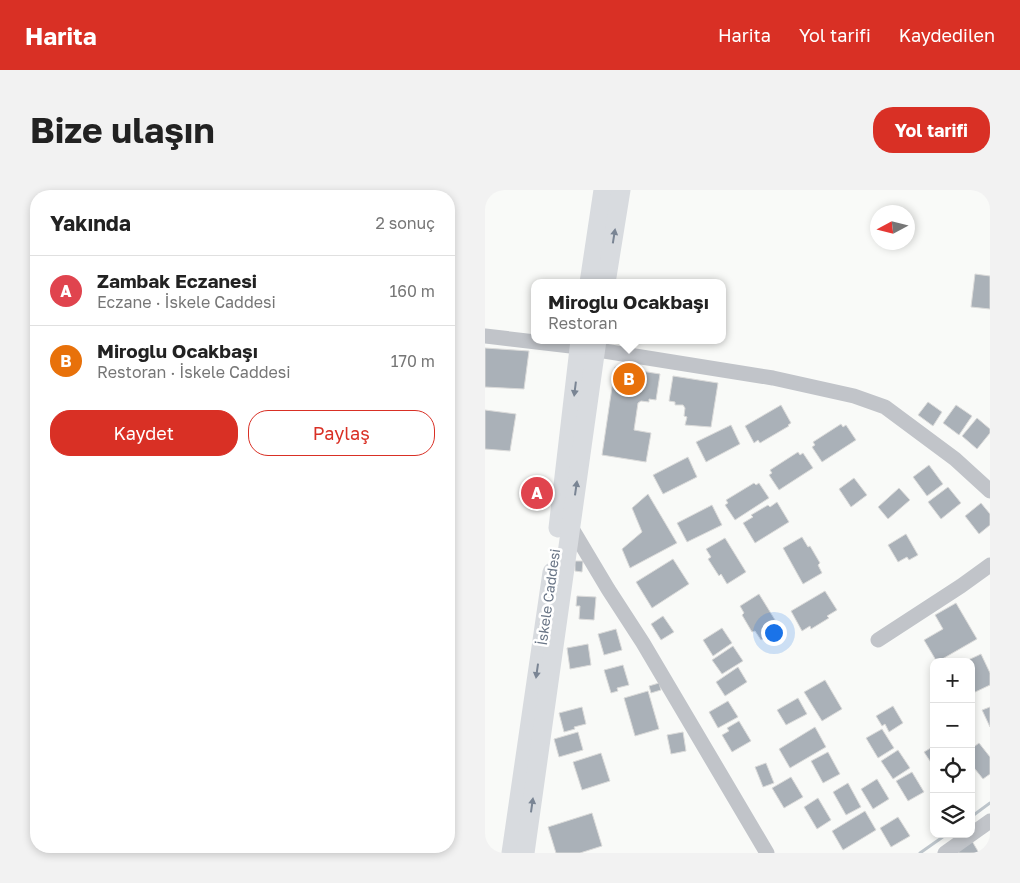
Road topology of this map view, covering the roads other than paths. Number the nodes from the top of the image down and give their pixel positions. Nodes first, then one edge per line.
1 (603, 190) edge
2 (621, 190) edge
3 (590, 279) edge
4 (607, 279) edge
5 (485, 336) edge
6 (531, 340) edge
7 (588, 344) edge
8 (990, 491) edge
9 (565, 526) junction
10 (990, 565) edge
11 (878, 640) dead end
12 (990, 821) edge
13 (511, 853) edge
14 (525, 853) edge
15 (767, 853) edge
16 (945, 853) edge

1 - 3 main road
4 -> 2 main road
5 - 6 street
7 - 8 street
7 - 9 main road, İskele Caddesi
9 -> 13 main road, İskele Caddesi
14 -> 9 main road
9 - 15 street
10 - 11 street
12 - 16 street

